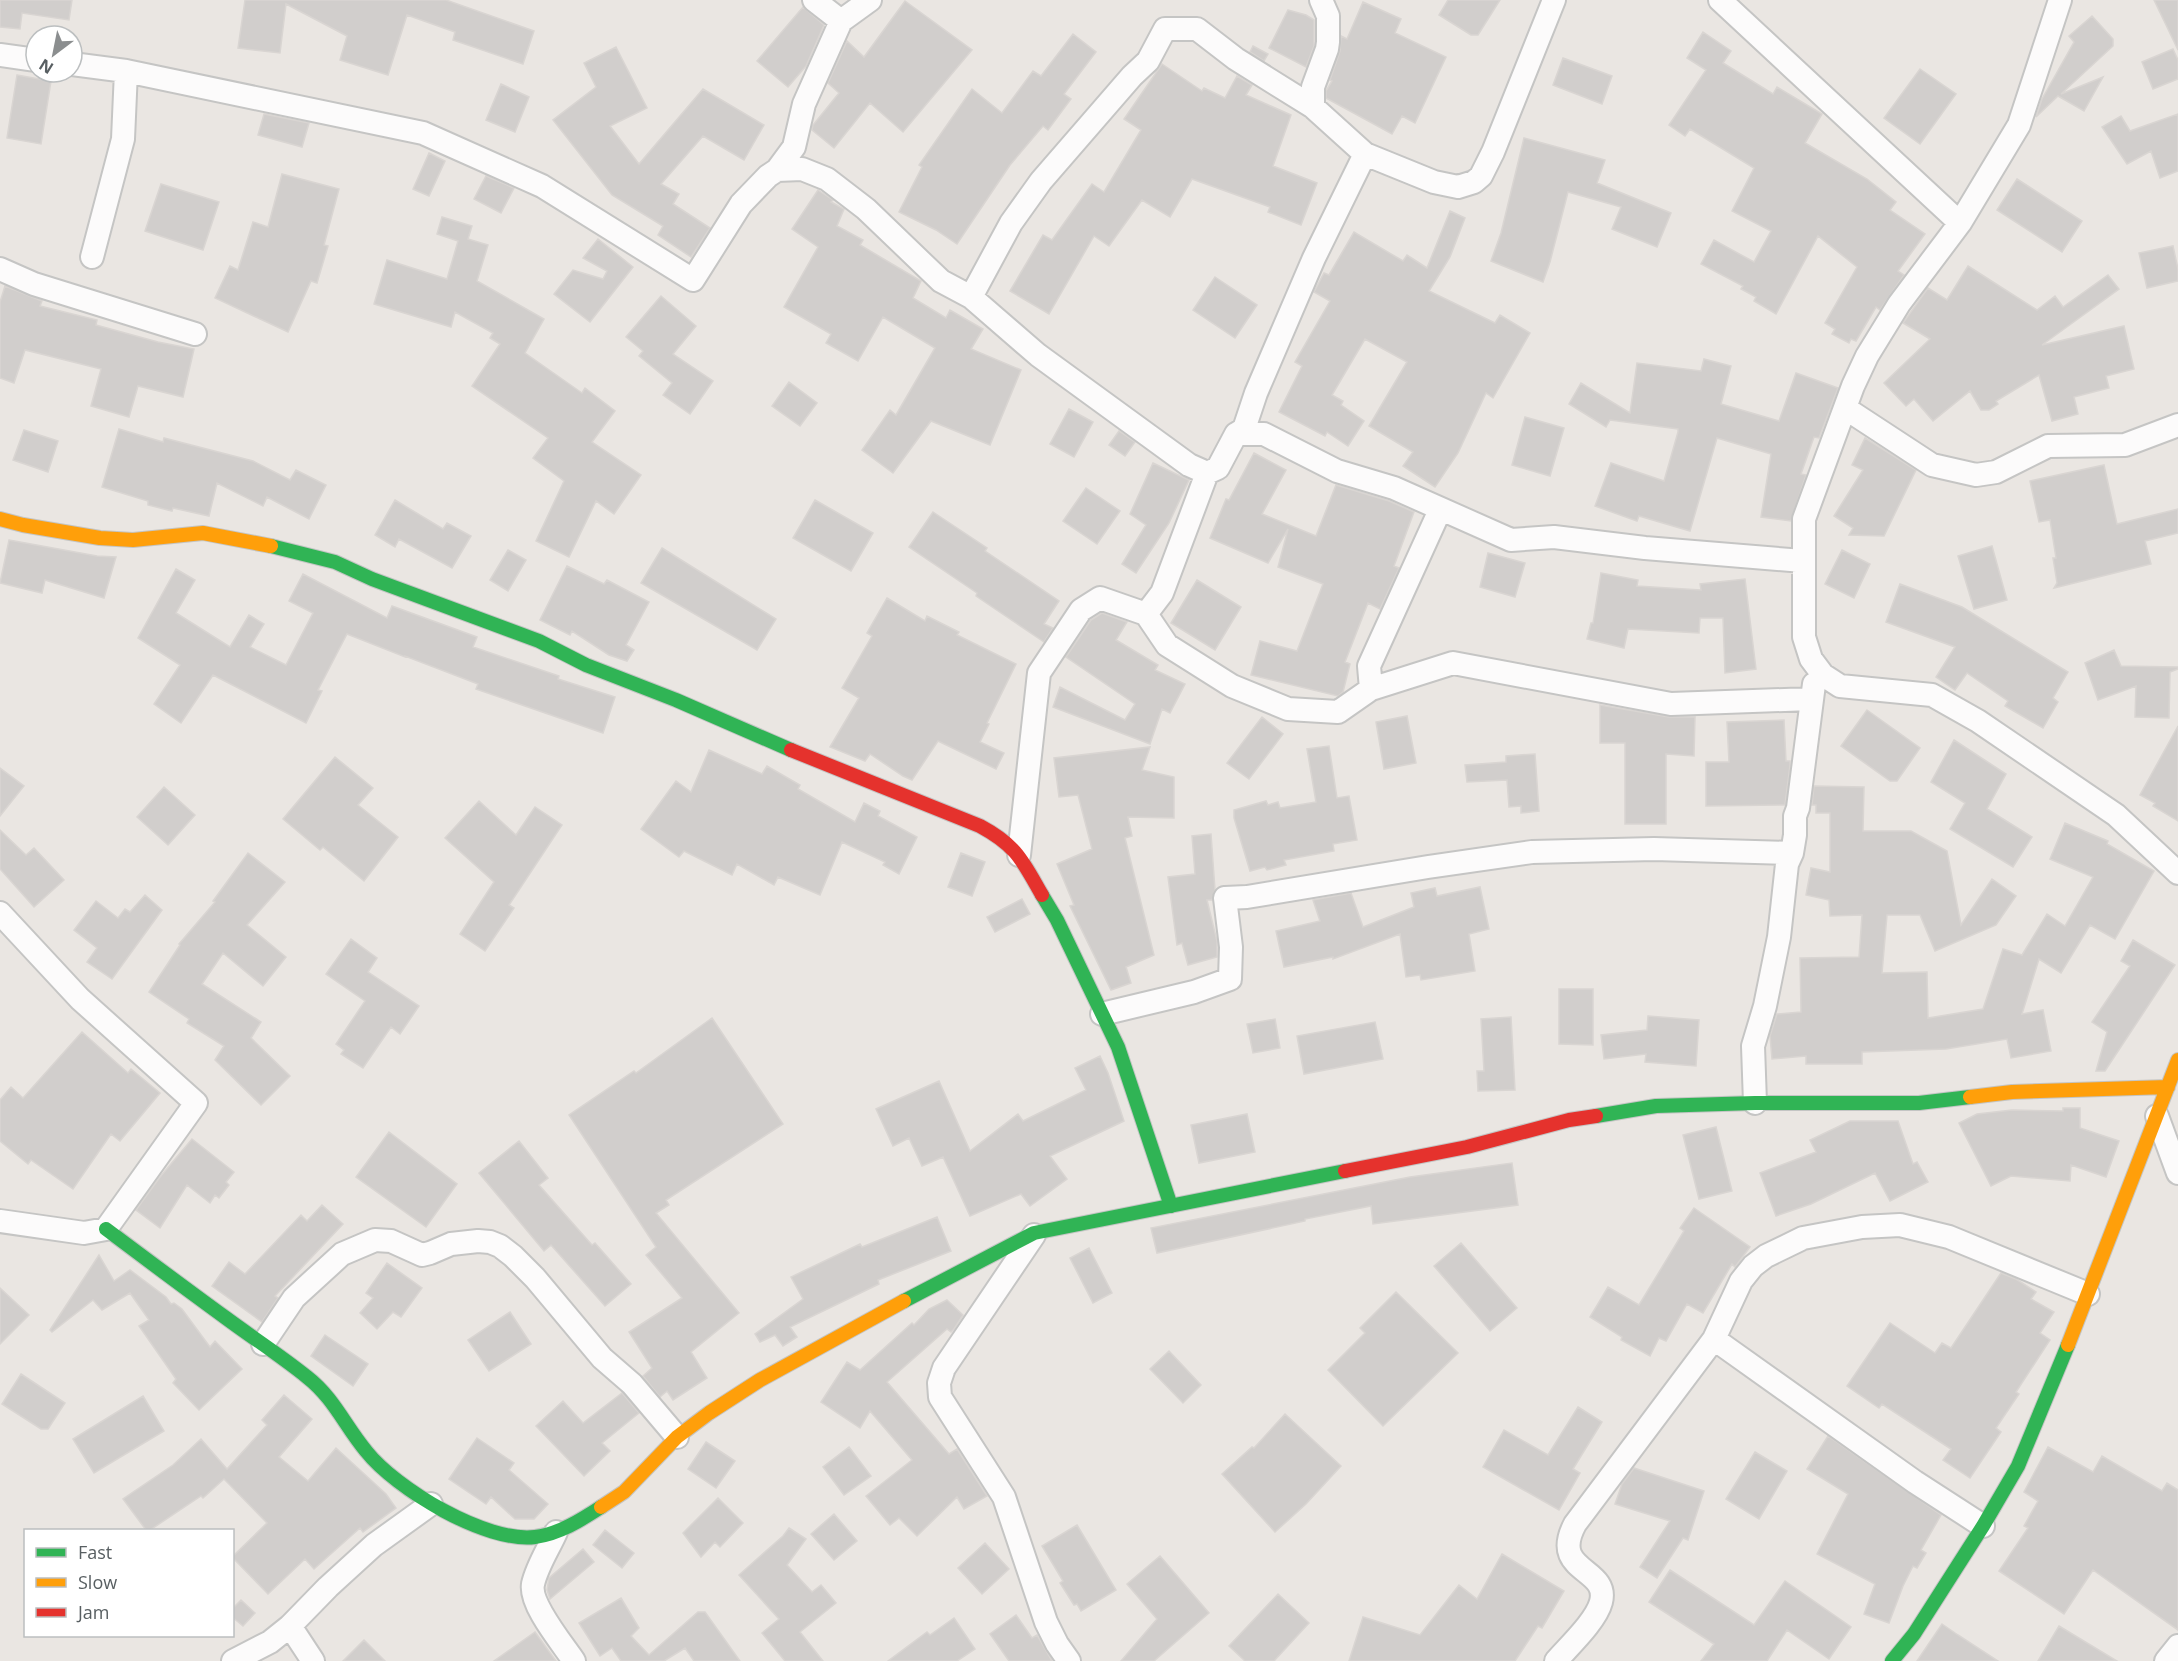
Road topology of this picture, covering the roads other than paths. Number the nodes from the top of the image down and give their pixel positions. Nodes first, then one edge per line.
1 (813, 0) edge
2 (870, 0) edge
3 (1321, 0) edge
4 (1554, 0) edge
5 (1720, 0) edge
6 (2060, 0) edge
7 (841, 21) junction
8 (0, 55) edge
9 (24, 58) edge
10 (84, 66) edge
11 (126, 71) junction
12 (1313, 107) junction
13 (1365, 154) junction
14 (777, 171) junction
15 (1960, 223) junction
16 (92, 257) dead end
17 (0, 269) edge
18 (971, 297) junction
19 (195, 334) dead end
20 (1845, 408) junction
21 (2178, 425) edge
22 (1236, 434) junction
23 (1207, 473) junction
24 (1440, 510) junction
25 (0, 519) edge
26 (1803, 561) junction
27 (1146, 614) junction
28 (1817, 667) junction
29 (1371, 689) junction
30 (1811, 699) junction
31 (1792, 853) junction
32 (1019, 855) junction
33 (2178, 873) edge
34 (0, 913) edge
35 (1102, 1014) junction
36 (2178, 1060) edge
37 (2168, 1087) junction
38 (1755, 1102) junction
39 (2157, 1116) junction
40 (2178, 1173) edge
41 (1171, 1206) junction
42 (0, 1221) edge
43 (106, 1229) junction
44 (1034, 1233) junction
45 (2088, 1294) junction
46 (1714, 1339) junction
47 (263, 1344) junction
48 (677, 1437) junction
49 (431, 1503) junction
50 (1983, 1526) junction
51 (556, 1532) junction
52 (290, 1626) junction
53 (2178, 1646) edge
54 (234, 1661) edge
55 (314, 1661) edge
56 (574, 1661) edge
57 (1069, 1661) edge
58 (1556, 1661) edge
59 (1892, 1661) edge
60 (2166, 1661) edge

1 - 7 street
2 - 7 street
3 - 12 street
4 - 13 street
5 - 15 street
6 - 15 street
7 - 14 street
8 - 9 street
10 - 11 street
11 - 14 street
11 - 16 street
12 - 13 street
12 - 18 street
13 - 22 street
14 - 18 street
15 - 20 street
17 - 19 street
18 - 23 street
20 - 21 street
20 - 26 street
22 - 23 street
22 - 24 street
23 - 27 street
24 - 26 street
24 - 29 street
25 - 32 street
26 - 28 street
27 - 29 street
27 - 32 street
28 - 30 street
28 - 33 street
29 - 30 street
30 - 31 street
31 - 35 street
31 - 38 street
32 - 35 street
34 - 43 street
35 - 41 street
36 - 37 street
37 - 38 street
37 - 39 street
38 - 41 street
39 - 40 street
39 - 45 street
41 - 44 street
42 - 43 street
43 - 47 street
44 - 48 street
44 - 57 street
45 - 46 street
45 - 50 street
46 - 50 street
46 - 58 street
47 - 48 street
47 - 49 street
48 - 51 street
49 - 51 street
49 - 52 street
50 - 59 street
51 - 56 street
52 - 54 street
52 - 55 street
53 - 60 street

